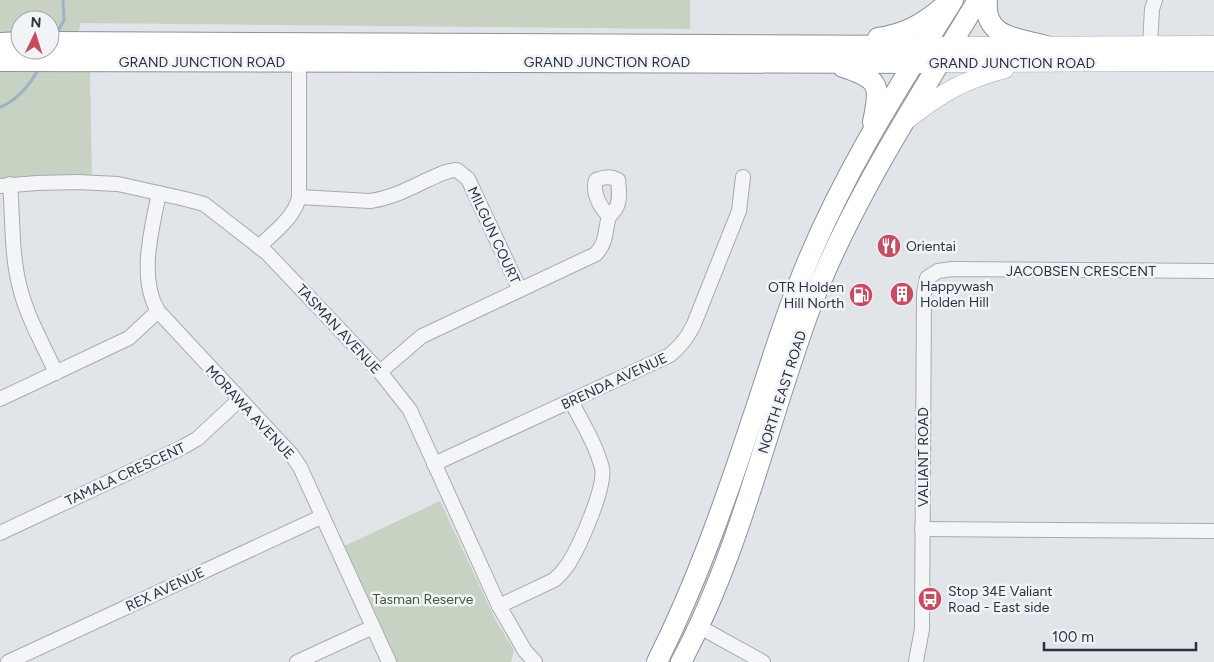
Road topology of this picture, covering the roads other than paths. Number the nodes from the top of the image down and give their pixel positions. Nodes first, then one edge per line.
1 (952, 0) edge
2 (978, 0) edge
3 (987, 0) edge
4 (1155, 0) edge
5 (60, 42) edge
6 (951, 45) junction
7 (1214, 45) edge
8 (1046, 46) junction
9 (299, 52) junction
10 (832, 54) junction
11 (919, 54) junction
12 (1150, 54) junction
13 (52, 60) edge
14 (940, 62) junction
15 (1214, 62) edge
16 (1024, 63) junction
17 (904, 123) junction
18 (870, 136) junction
19 (743, 177) dead end
20 (5, 185) edge
21 (159, 193) junction
22 (299, 197) junction
23 (610, 216) dead end
24 (260, 247) junction
25 (1214, 271) edge
26 (925, 284) joint
27 (520, 290) junction
28 (158, 311) junction
29 (380, 372) junction
30 (56, 373) junction
31 (0, 399) edge
32 (239, 400) junction
33 (571, 401) junction
34 (434, 464) junction
35 (321, 517) junction
36 (922, 529) junction
37 (1214, 531) edge
38 (0, 533) edge
39 (691, 590) junction
40 (499, 606) junction
41 (698, 626) junction
42 (372, 627) junction
43 (669, 638) junction
44 (523, 657) edge
45 (8, 662) edge
46 (297, 662) edge
47 (389, 662) edge
48 (536, 662) edge
49 (658, 662) edge
50 (681, 662) edge
51 (763, 662) edge
52 (922, 662) edge

1 - 10 highway
1 - 11 highway, NORTH EAST ROAD
2 - 6 highway, NORTH EAST ROAD
3 - 8 highway
4 - 12 street
5 - 9 highway, GRAND JUNCTION ROAD
6 - 8 main road, GRAND JUNCTION ROAD
6 - 11 main road, GRAND JUNCTION ROAD
6 - 14 highway, NORTH EAST ROAD
7 - 12 main road, GRAND JUNCTION ROAD
8 - 12 main road, GRAND JUNCTION ROAD
9 - 10 highway, GRAND JUNCTION ROAD
9 - 13 highway, GRAND JUNCTION ROAD
9 - 22 street
10 - 11 highway, GRAND JUNCTION ROAD
10 - 18 highway
11 - 14 highway, GRAND JUNCTION ROAD
11 - 18 highway, NORTH EAST ROAD
12 - 15 main road, GRAND JUNCTION ROAD
12 - 16 main road, GRAND JUNCTION ROAD
14 - 16 main road, GRAND JUNCTION ROAD
14 - 17 highway, NORTH EAST ROAD
16 - 17 main road
17 - 41 highway, NORTH EAST ROAD
18 - 39 highway, NORTH EAST ROAD
19 - 33 street, BRENDA AVENUE
20 - 21 street, TASMAN AVENUE
20 - 30 street
21 - 24 street, TASMAN AVENUE
21 - 28 street, MORAWA AVENUE
22 - 24 street
22 - 27 street, MILGUN COURT
23 - 27 street
24 - 29 street, TASMAN AVENUE
25 - 26 street, JACOBSEN CRESCENT
26 - 36 street, VALIANT ROAD
27 - 29 street
28 - 30 street
28 - 32 street, MORAWA AVENUE
29 - 34 street, TASMAN AVENUE
30 - 31 street
32 - 35 street, MORAWA AVENUE
32 - 38 street, TAMALA CRESCENT
33 - 34 street, BRENDA AVENUE
33 - 40 street
34 - 40 street, TASMAN AVENUE
35 - 42 street, MORAWA AVENUE
35 - 45 street, REX AVENUE
36 - 37 street
36 - 52 street, VALIANT ROAD
39 - 41 highway
39 - 43 highway, NORTH EAST ROAD
40 - 44 street, TASMAN AVENUE
41 - 43 highway
41 - 50 highway, NORTH EAST ROAD
41 - 51 street
42 - 46 street
42 - 47 street, MORAWA AVENUE
43 - 49 highway, NORTH EAST ROAD
44 - 48 street, TASMAN AVENUE

